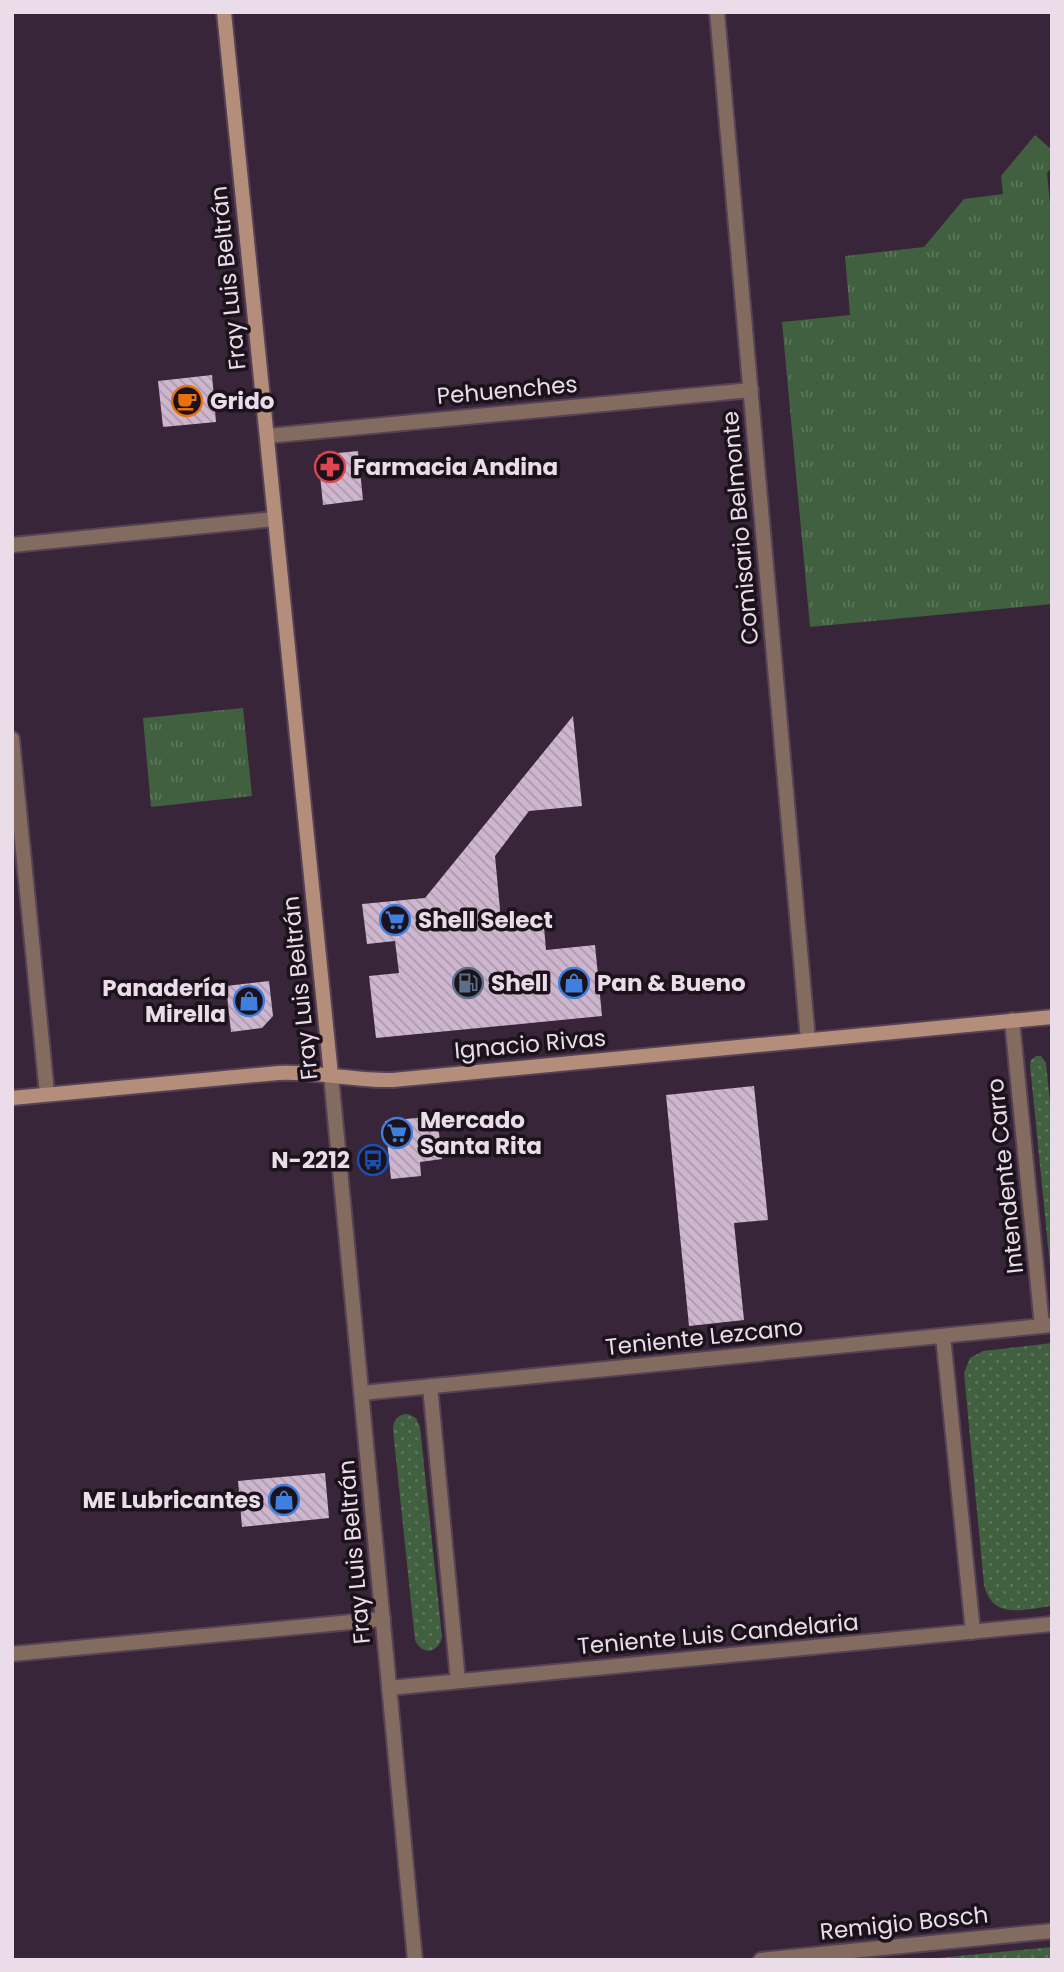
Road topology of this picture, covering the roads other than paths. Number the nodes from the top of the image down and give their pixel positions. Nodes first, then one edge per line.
1 (223, 12) edge
2 (717, 12) edge
3 (751, 390) junction
4 (267, 436) junction
5 (275, 519) junction
6 (12, 545) edge
7 (12, 739) edge
8 (1052, 1017) edge
9 (1012, 1020) junction
10 (808, 1040) junction
11 (331, 1074) junction
12 (47, 1094) junction
13 (12, 1098) edge
14 (1047, 1326) edge
15 (943, 1336) junction
16 (430, 1386) junction
17 (362, 1393) junction
18 (383, 1619) junction
19 (1052, 1624) edge
20 (973, 1632) junction
21 (12, 1654) edge
22 (458, 1681) junction
23 (389, 1688) junction
24 (1052, 1931) edge
25 (415, 1960) edge
26 (761, 1960) edge

1 - 4 main road, Fray Luis Beltrán
2 - 3 street, Comisario Belmonte
3 - 4 street, Pehuenches
3 - 10 street, Comisario Belmonte
4 - 5 main road, Fray Luis Beltrán
5 - 6 street
5 - 11 main road, Fray Luis Beltrán
7 - 12 street
8 - 9 main road, Ignacio Rivas
9 - 10 main road, Ignacio Rivas
9 - 14 street, Intendente Carro
10 - 11 main road, Ignacio Rivas
11 - 12 main road, Ignacio Rivas
11 - 17 street, Fray Luis Beltrán
12 - 13 main road, Ignacio Rivas
14 - 15 street, Teniente Lezcano
15 - 16 street, Teniente Lezcano
15 - 20 street
16 - 17 street, Teniente Lezcano
16 - 22 street
17 - 18 street, Fray Luis Beltrán
18 - 21 street
18 - 23 street, Fray Luis Beltrán
19 - 20 street, Teniente Luis Candelaria
20 - 22 street, Teniente Luis Candelaria
22 - 23 street, Teniente Luis Candelaria
23 - 25 street, Fray Luis Beltrán
24 - 26 street, Remigio Bosch

